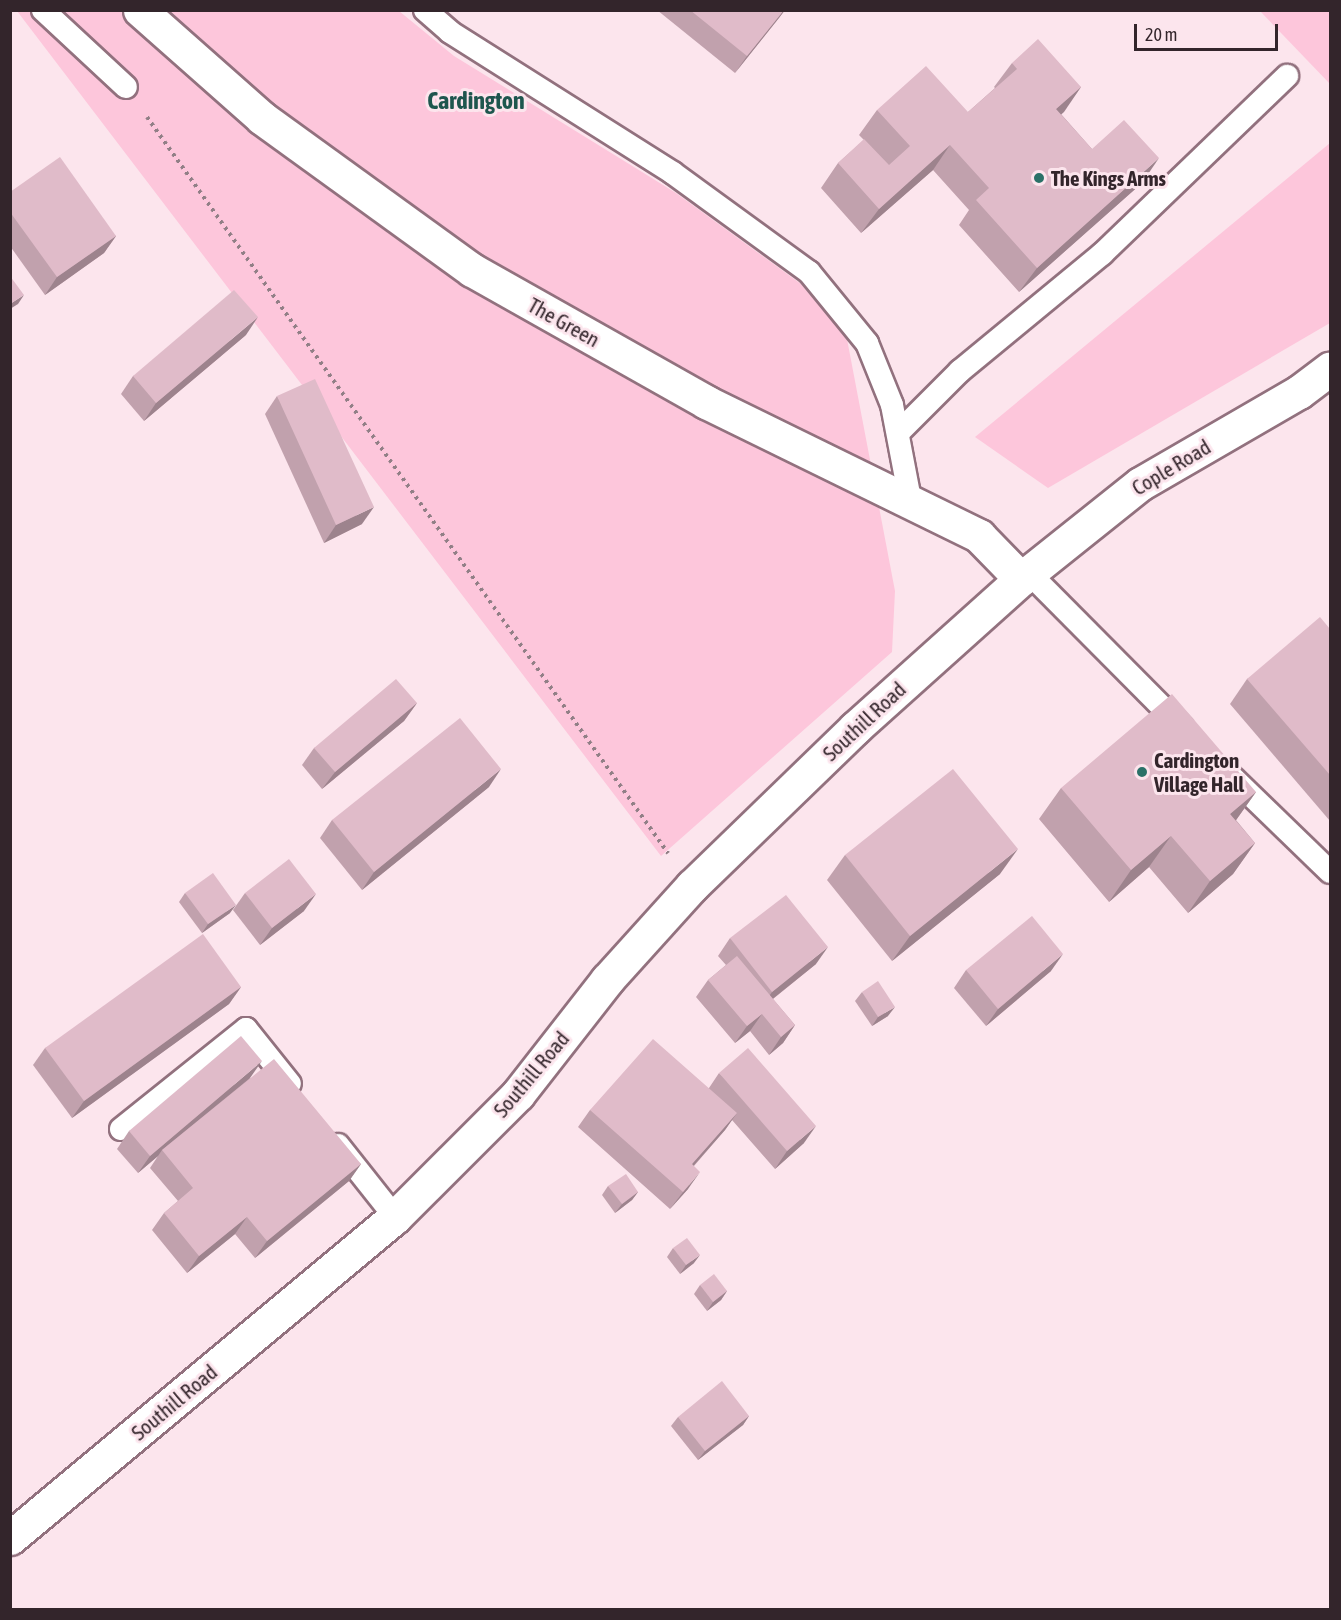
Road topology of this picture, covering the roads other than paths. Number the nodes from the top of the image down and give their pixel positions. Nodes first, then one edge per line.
1 (43, 10) edge
2 (140, 10) edge
3 (425, 10) edge
4 (1287, 75) dead end
5 (126, 87) road end
6 (1330, 369) edge
7 (898, 434) junction
8 (910, 499) junction
9 (1025, 575) junction
10 (1201, 746) edge
11 (1217, 762) edge
12 (1330, 872) edge
13 (306, 1104) edge
14 (321, 1123) edge
15 (121, 1129) dead end
16 (395, 1217) junction
17 (10, 1538) edge

1 - 5 lane
2 - 8 street, The Green
3 - 7 lane
4 - 7 lane
6 - 9 street, Cople Road
7 - 8 lane
8 - 9 street, The Green
9 - 10 lane
9 - 16 street, Southill Road
11 - 12 lane
13 - 15 lane
14 - 16 lane
16 - 17 street, Southill Road

